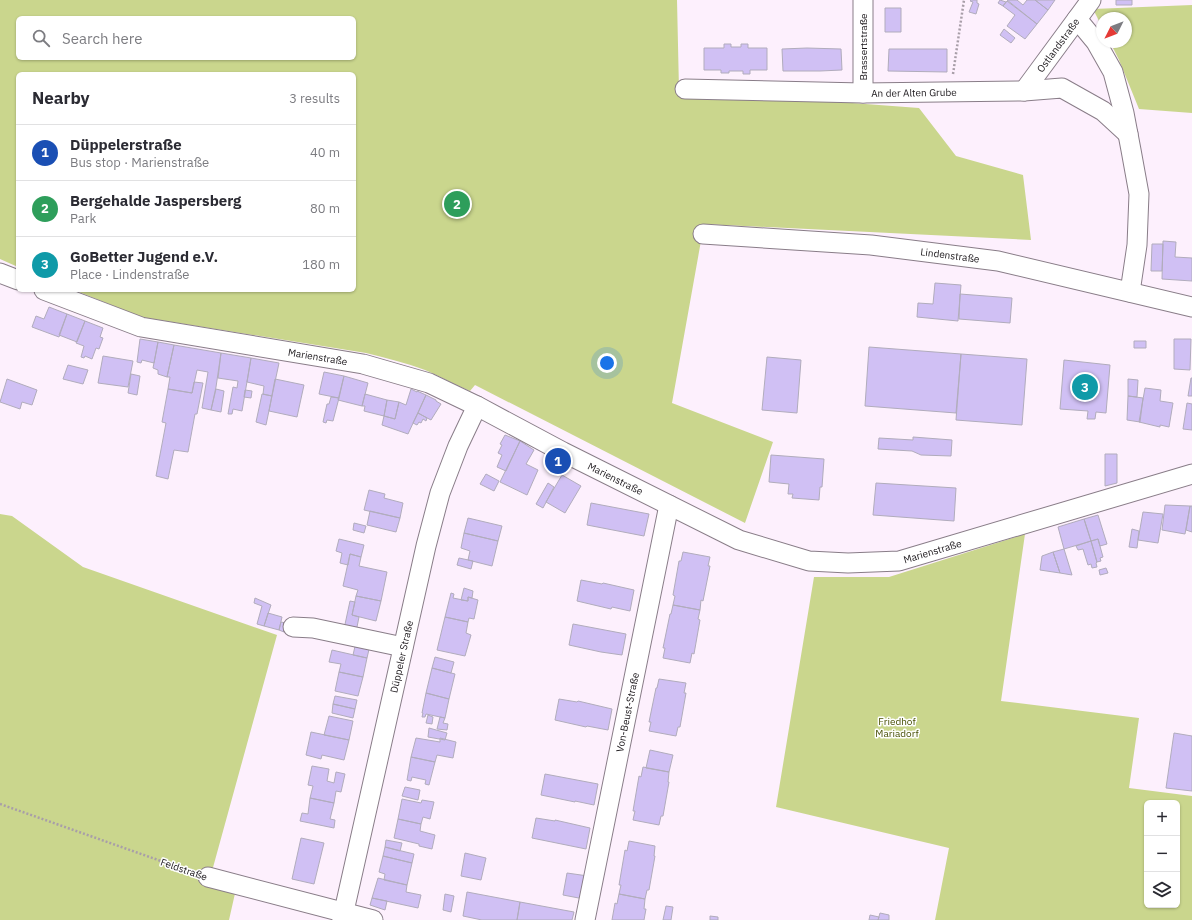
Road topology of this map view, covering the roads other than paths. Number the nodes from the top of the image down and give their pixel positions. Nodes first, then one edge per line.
1 (863, 0) edge
2 (1091, 0) edge
3 (1077, 19) junction
4 (685, 89) dead end
5 (1024, 91) junction
6 (863, 93) junction
7 (1128, 134) junction
8 (703, 234) dead end
9 (0, 272) edge
10 (16, 279) edge
11 (49, 292) edge
12 (1130, 292) junction
13 (1192, 307) edge
14 (477, 406) junction
15 (1192, 474) edge
16 (669, 505) junction
17 (293, 627) dead end
18 (403, 647) junction
19 (208, 877) road end
20 (343, 916) edge
21 (373, 920) edge
22 (586, 920) edge

1 - 6 street, Brassertstraße
2 - 3 street, Ostlandstraße
3 - 5 street, Ostlandstraße
3 - 7 street
4 - 6 street, An der Alten Grube
5 - 6 street, An der Alten Grube
5 - 7 street, An der Alten Grube
7 - 12 street
8 - 12 street, Lindenstraße
9 - 10 street
11 - 14 street, Marienstraße
12 - 13 street, Lindenstraße
14 - 16 street, Marienstraße
14 - 18 street, Düppeler Straße
15 - 16 street, Marienstraße
16 - 22 street, Von-Beust-Straße
17 - 18 street
18 - 20 street, Düppeler Straße
19 - 20 street, Feldstraße
20 - 21 street, Feldstraße

